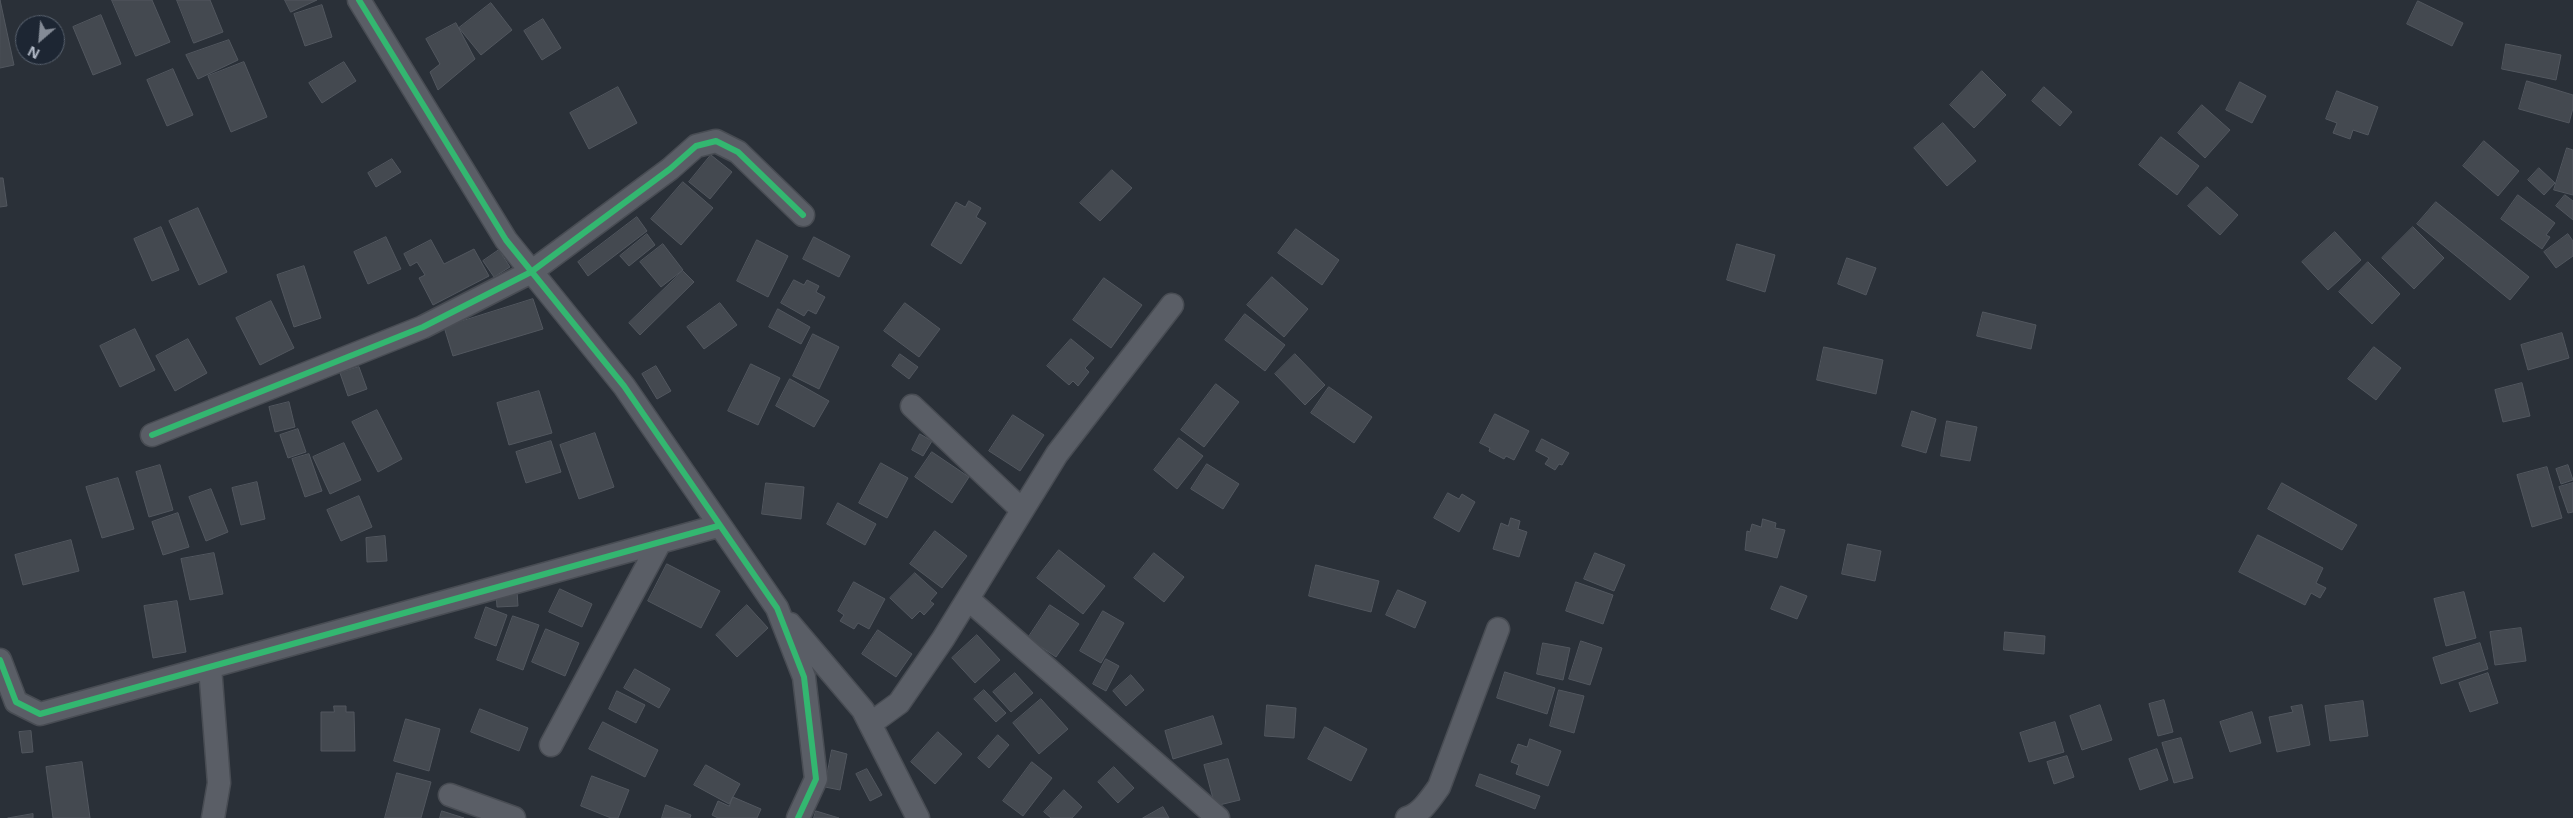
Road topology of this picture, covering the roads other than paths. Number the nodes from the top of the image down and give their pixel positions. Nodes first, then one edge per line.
1 (359, 0) edge
2 (803, 215) dead end
3 (530, 272) junction
4 (1172, 305) dead end
5 (912, 406) dead end
6 (152, 435) dead end
7 (1022, 510) junction
8 (718, 526) junction
9 (660, 542) junction
10 (968, 599) junction
11 (777, 608) junction
12 (1498, 629) dead end
13 (0, 660) edge
14 (210, 667) junction
15 (870, 724) junction
16 (551, 745) dead end
17 (450, 795) dead end
18 (214, 818) edge
19 (514, 818) edge
20 (798, 818) edge
21 (918, 818) edge
22 (1218, 818) edge
23 (1407, 818) edge

1 - 3 street
2 - 3 street
3 - 6 street
3 - 8 street
4 - 7 street
5 - 7 street
7 - 10 street
8 - 9 street
8 - 11 street
9 - 14 street
9 - 16 street
10 - 15 street
10 - 22 street
11 - 15 street
11 - 20 street
12 - 23 street
13 - 14 street
14 - 18 street
15 - 21 street
17 - 19 street

